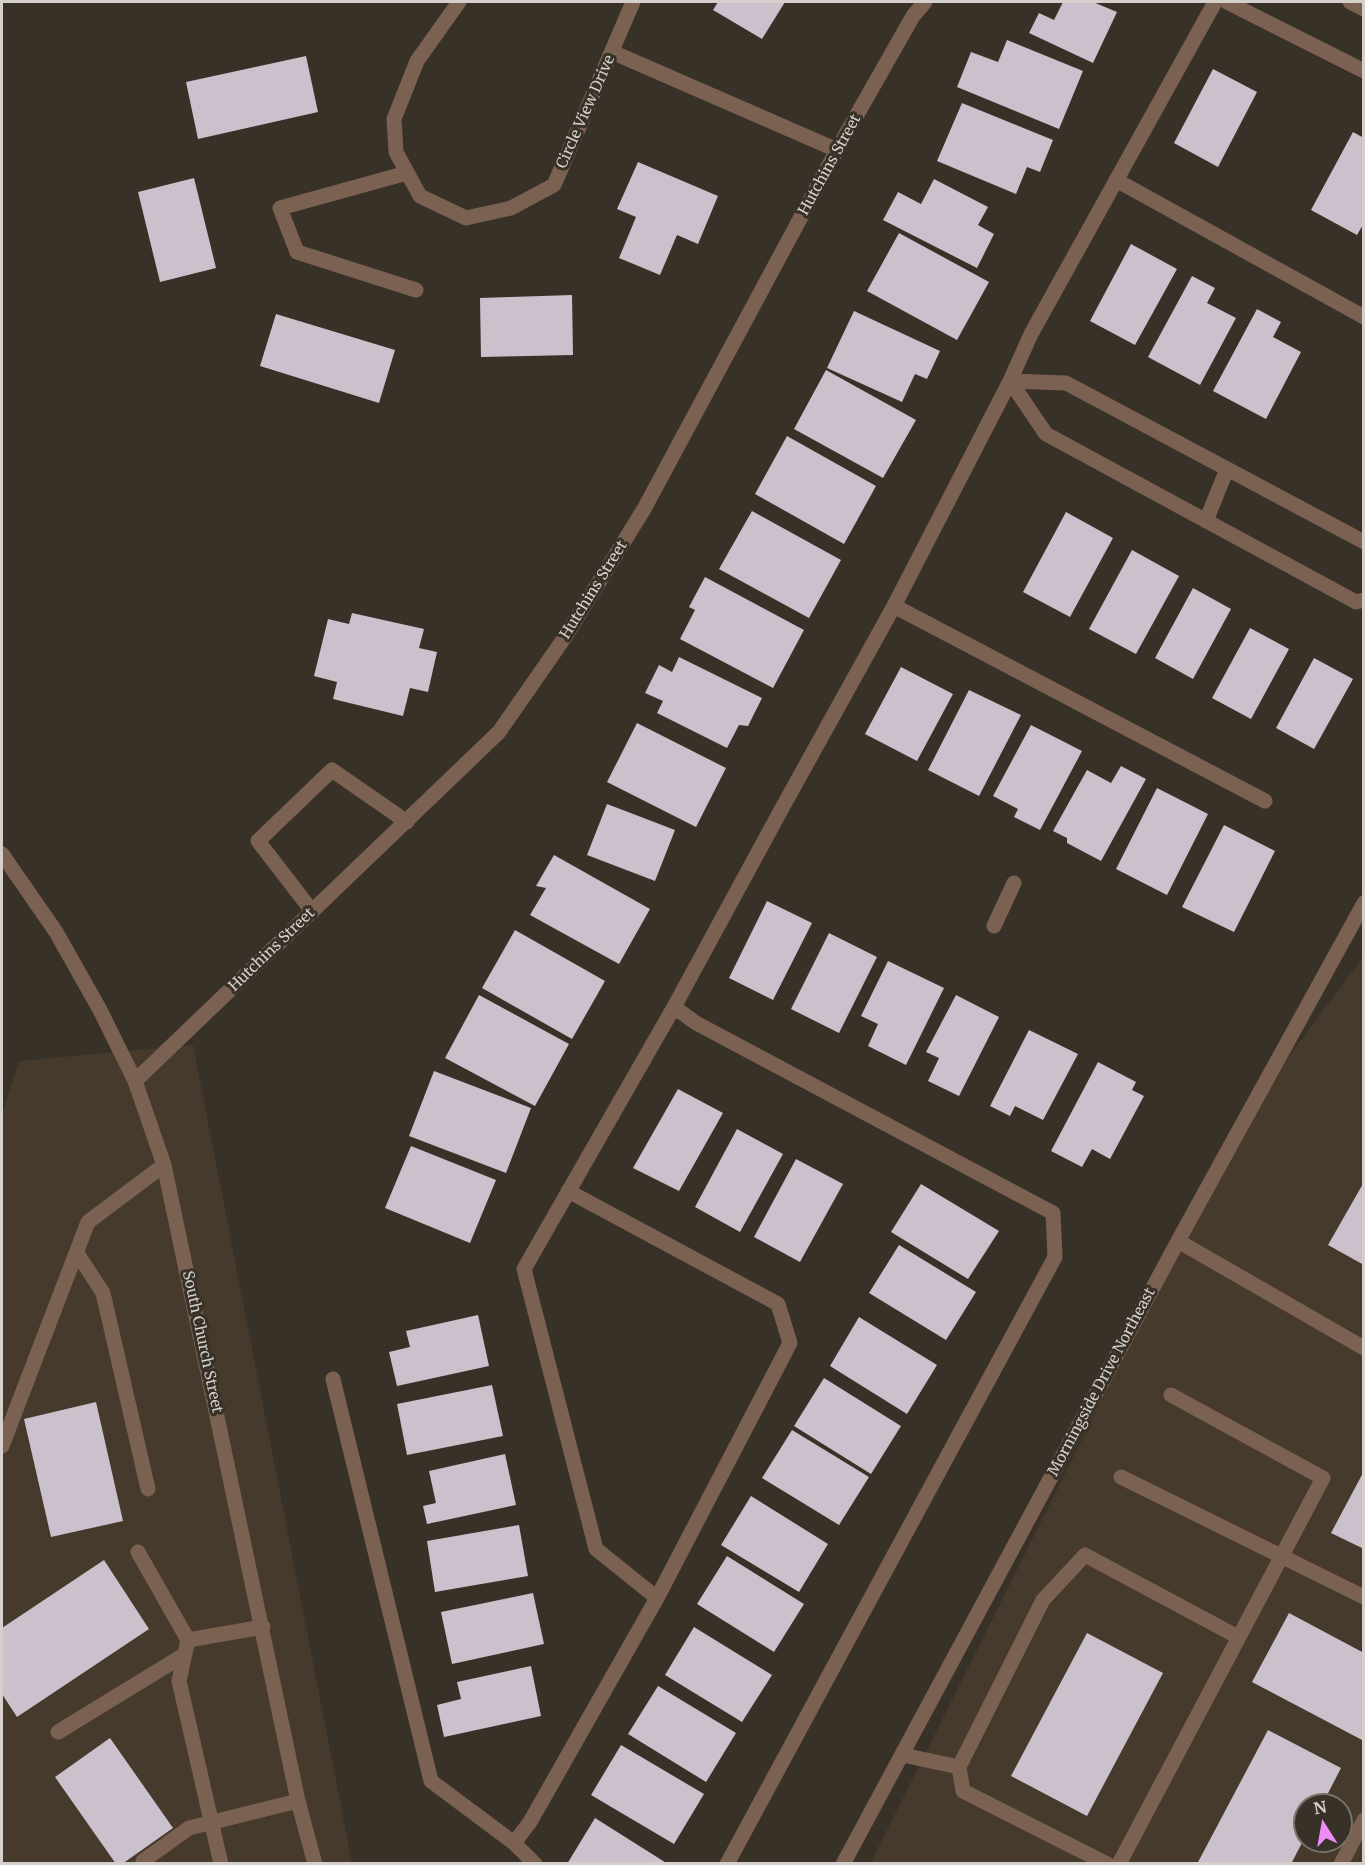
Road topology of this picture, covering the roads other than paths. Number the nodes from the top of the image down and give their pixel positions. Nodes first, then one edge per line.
1 (459, 2) edge
2 (633, 2) edge
3 (925, 2) edge
4 (1215, 2) edge
5 (1227, 2) edge
6 (1350, 2) edge
7 (1364, 9) edge
8 (612, 52) junction
9 (1364, 70) edge
10 (837, 150) junction
11 (407, 172) junction
12 (1116, 180) junction
13 (416, 290) dead end
14 (1364, 317) edge
15 (1010, 381) junction
16 (1227, 470) junction
17 (1206, 521) junction
18 (1364, 542) edge
19 (1364, 600) edge
20 (894, 606) junction
21 (1265, 801) dead end
22 (407, 822) junction
23 (2, 854) edge
24 (1014, 884) dead end
25 (1364, 903) edge
26 (312, 911) junction
27 (994, 926) dead end
28 (674, 1007) junction
29 (135, 1081) junction
30 (164, 1165) junction
31 (568, 1191) junction
32 (1178, 1241) junction
33 (76, 1252) junction
34 (1364, 1348) edge
35 (333, 1379) dead end
36 (1171, 1395) dead end
37 (2, 1446) edge
38 (1121, 1477) dead end
39 (148, 1489) dead end
40 (138, 1552) dead end
41 (1281, 1556) junction
42 (1364, 1597) edge
43 (657, 1598) junction
44 (263, 1627) junction
45 (1238, 1637) junction
46 (188, 1640) junction
47 (184, 1655) junction
48 (58, 1732) dead end
49 (903, 1755) junction
50 (959, 1767) junction
51 (298, 1802) junction
52 (1364, 1820) edge
53 (212, 1822) junction
54 (514, 1843) junction
55 (143, 1861) dead end
56 (221, 1863) edge
57 (315, 1863) edge
58 (535, 1863) edge
59 (727, 1863) edge
60 (843, 1863) edge
61 (1107, 1863) edge
62 (1119, 1863) edge
63 (1341, 1863) edge

1 - 11 street, Circle View Drive
2 - 8 street, Circle View Drive
3 - 10 street, Hutchins Street
4 - 12 street
5 - 9 street
6 - 7 street
8 - 10 street
8 - 11 street, Circle View Drive
10 - 22 street, Hutchins Street
11 - 13 street
12 - 14 street
12 - 15 street
15 - 16 street
15 - 17 street
15 - 20 street
16 - 17 street
16 - 18 street
17 - 19 street
20 - 21 street
20 - 28 street
22 - 26 street, Hutchins Street
22 - 26 street
23 - 29 street, South Church Street
24 - 27 street
25 - 32 street, Morningside Drive Northeast
26 - 29 street, Hutchins Street
28 - 31 street
28 - 59 street
29 - 30 street, South Church Street
30 - 33 street
30 - 44 street, South Church Street
31 - 43 street
31 - 43 street
32 - 34 street
32 - 49 street, Morningside Drive Northeast
33 - 37 street
33 - 39 street
35 - 54 street
36 - 41 street
38 - 41 street
40 - 46 street
41 - 42 street
41 - 45 street
43 - 54 street
44 - 46 street
44 - 51 street, South Church Street
45 - 50 street
45 - 62 street
46 - 47 street
47 - 48 street
47 - 53 street
49 - 50 street
49 - 60 street, Morningside Drive Northeast
50 - 61 street
51 - 53 street
51 - 57 street, South Church Street
52 - 63 street
53 - 55 street
53 - 56 street
54 - 58 street

